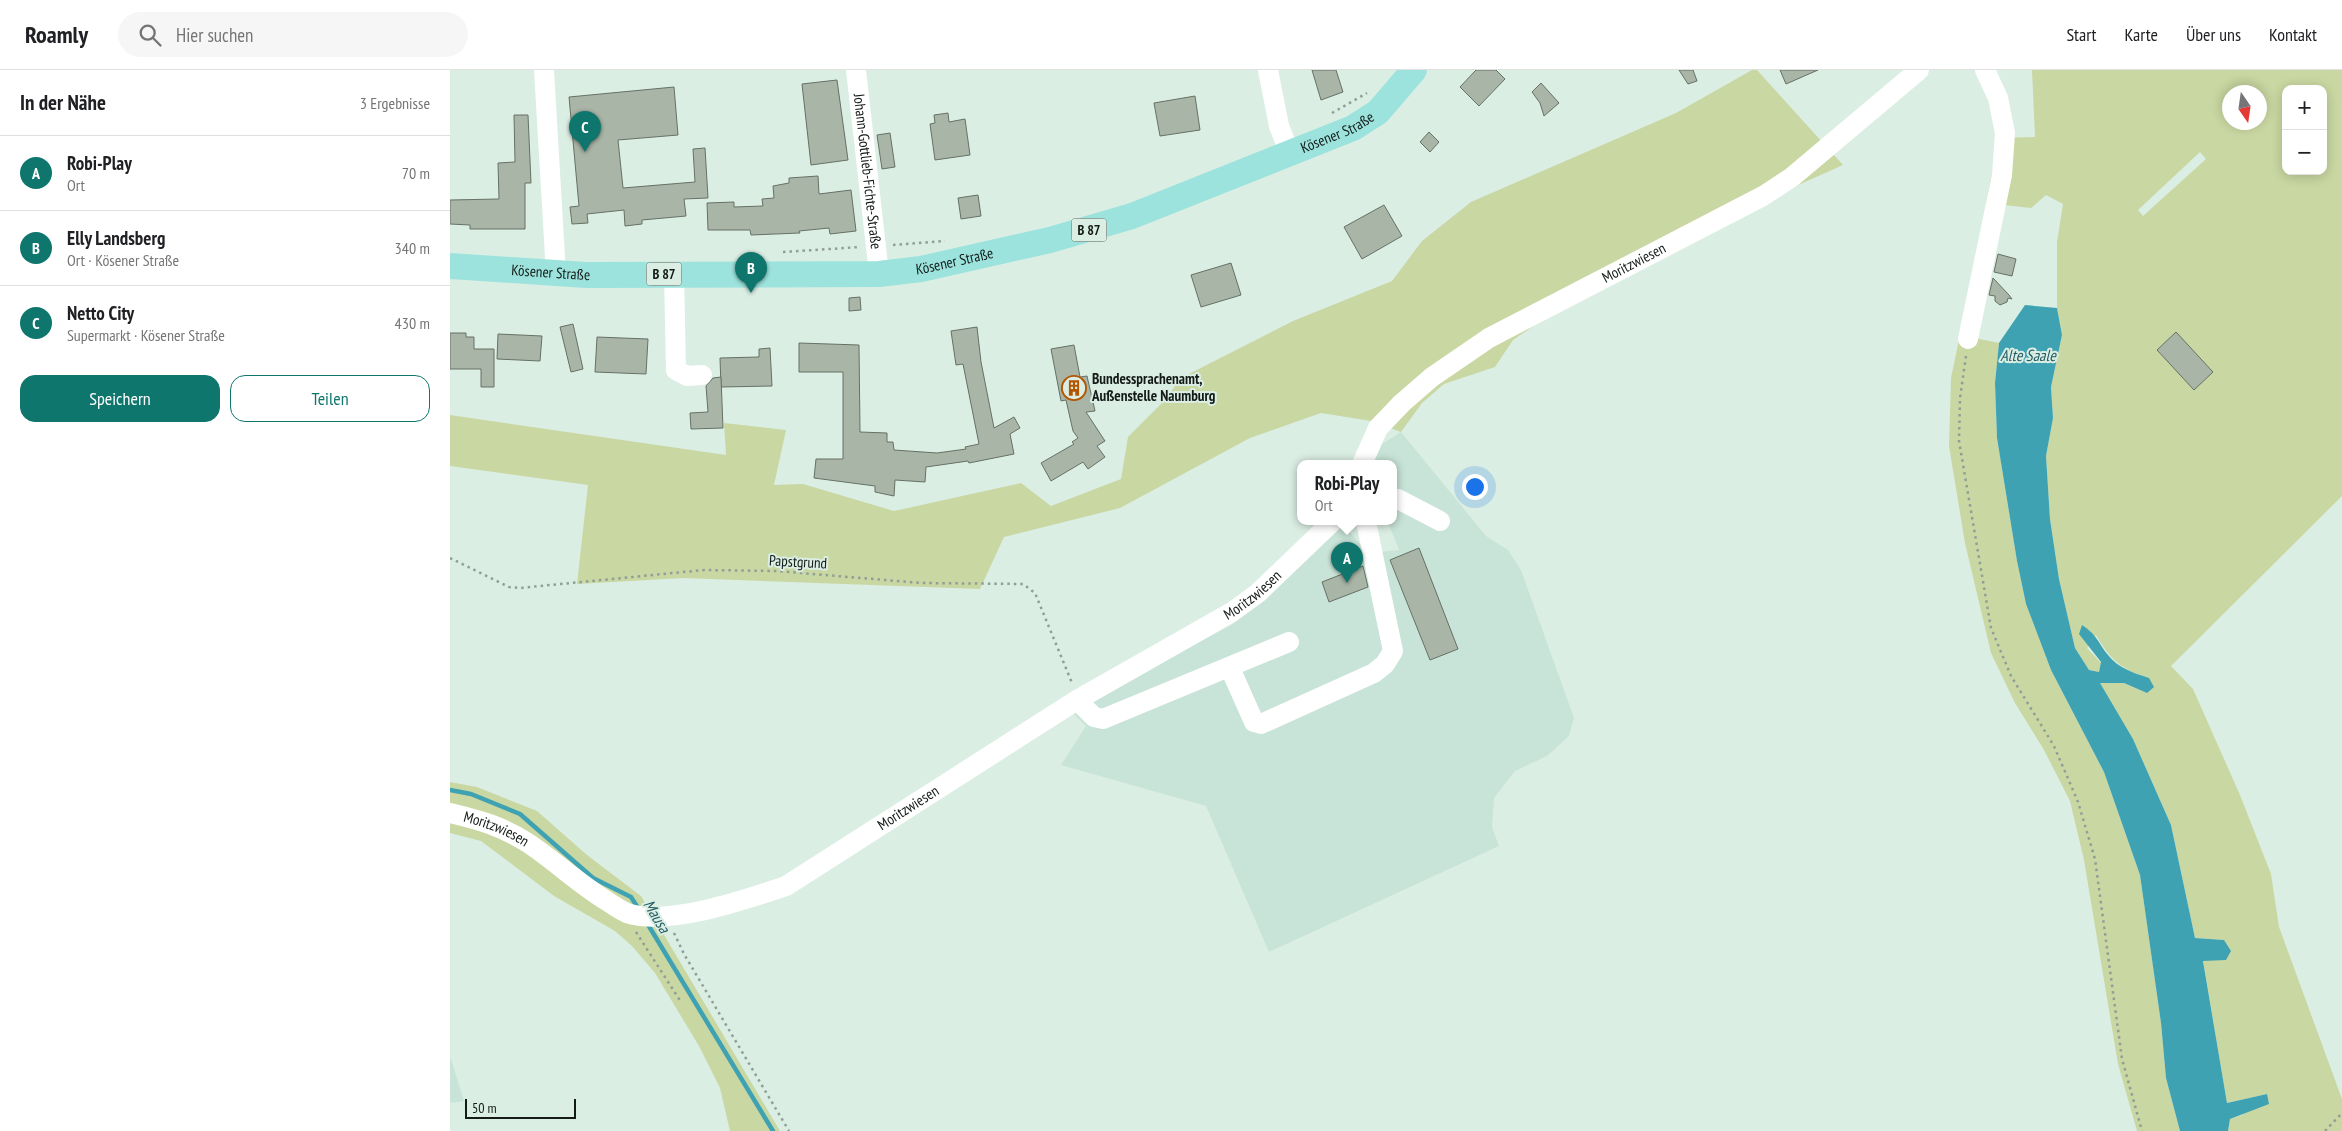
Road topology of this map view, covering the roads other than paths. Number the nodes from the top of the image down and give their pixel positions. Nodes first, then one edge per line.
1 (544, 70) edge
2 (856, 70) edge
3 (1268, 70) edge
4 (1414, 70) edge
5 (1919, 70) edge
6 (1985, 70) edge
7 (1290, 154) junction
8 (450, 266) edge
9 (556, 274) junction
10 (674, 274) junction
11 (879, 274) junction
12 (1968, 338) road end
13 (702, 375) dead end
14 (1364, 460) edge
15 (1397, 499) edge
16 (1440, 521) dead end
17 (1329, 525) edge
18 (1367, 525) edge
19 (1289, 642) dead end
20 (1230, 668) junction
21 (1077, 700) junction
22 (450, 814) edge

1 - 9 street
2 - 11 street, Johann-Gottlieb-Fichte-Straße
3 - 7 street
4 - 7 main road, Kösener Straße / B 87
5 - 14 street, Moritzwiesen
6 - 12 street
7 - 11 main road, Kösener Straße / B 87
8 - 9 main road, Kösener Straße / B 87
9 - 10 main road, Kösener Straße / B 87
10 - 11 main road, Kösener Straße / B 87
10 - 13 street
15 - 16 street
17 - 21 street, Moritzwiesen
18 - 20 street
19 - 20 street
20 - 21 street
21 - 22 street, Moritzwiesen

